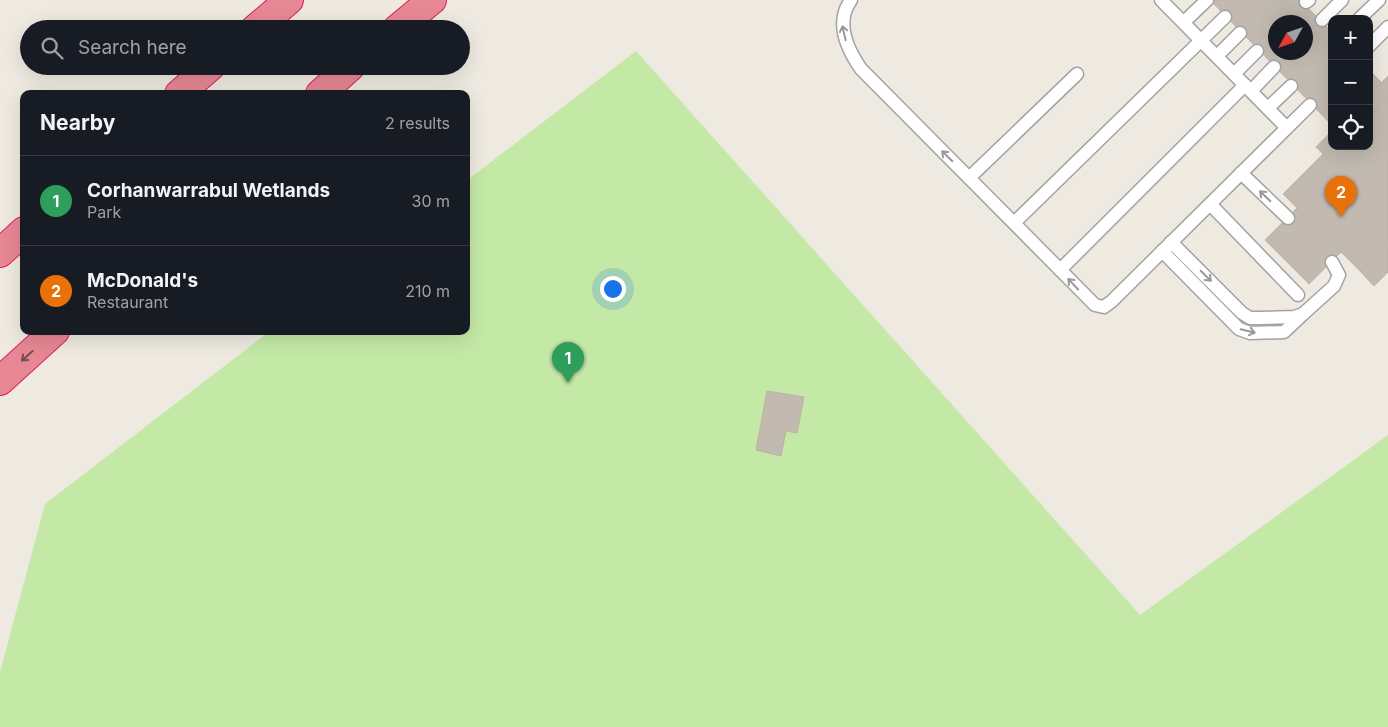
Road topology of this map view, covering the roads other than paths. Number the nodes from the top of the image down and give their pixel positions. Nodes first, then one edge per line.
1 (289, 0) edge
2 (432, 0) edge
3 (850, 0) edge
4 (1207, 0) edge
5 (1342, 0) edge
6 (1378, 0) edge
7 (1167, 2) edge
8 (1363, 15) edge
9 (1225, 17) dead end
10 (266, 20) edge
11 (407, 20) edge
12 (1322, 20) dead end
13 (1184, 22) junction
14 (1388, 28) edge
15 (1240, 33) dead end
16 (1201, 40) junction
17 (1373, 42) edge
18 (1257, 51) dead end
19 (1217, 56) junction
20 (1274, 68) dead end
21 (1076, 74) dead end
22 (1234, 74) junction
23 (201, 75) edge
24 (341, 75) edge
25 (1291, 86) dead end
26 (1248, 88) junction
27 (184, 90) edge
28 (324, 90) edge
29 (1310, 104) dead end
30 (1268, 108) junction
31 (1286, 128) junction
32 (1241, 173) junction
33 (969, 178) junction
34 (1210, 204) junction
35 (1288, 218) dead end
36 (1014, 223) junction
37 (20, 235) edge
38 (1172, 242) junction
39 (1162, 251) junction
40 (0, 253) edge
41 (1332, 262) dead end
42 (1060, 270) junction
43 (1298, 295) dead end
44 (1303, 314) junction
45 (51, 335) edge
46 (0, 381) edge

1 - 10 highway
2 - 11 highway
33 -> 3 lane
4 - 13 lane
5 - 12 lane
6 - 8 lane
7 - 13 lane
9 - 16 lane
13 - 16 lane
14 - 17 lane
15 - 19 lane
16 - 19 lane
16 - 36 lane
18 - 22 lane
19 - 22 lane
20 - 26 lane
21 - 33 lane
22 - 26 lane
23 - 27 highway
24 - 28 highway
25 - 30 lane
26 - 30 lane
26 - 42 lane
29 - 31 lane
30 - 31 lane
31 - 32 lane
32 - 34 lane
35 -> 32 lane
33 - 36 lane
34 - 38 lane
34 - 43 lane
36 - 42 lane
37 - 40 highway
38 - 39 lane
38 -> 44 lane
39 -> 42 lane
39 -> 44 lane
41 - 44 lane
45 -> 46 highway

